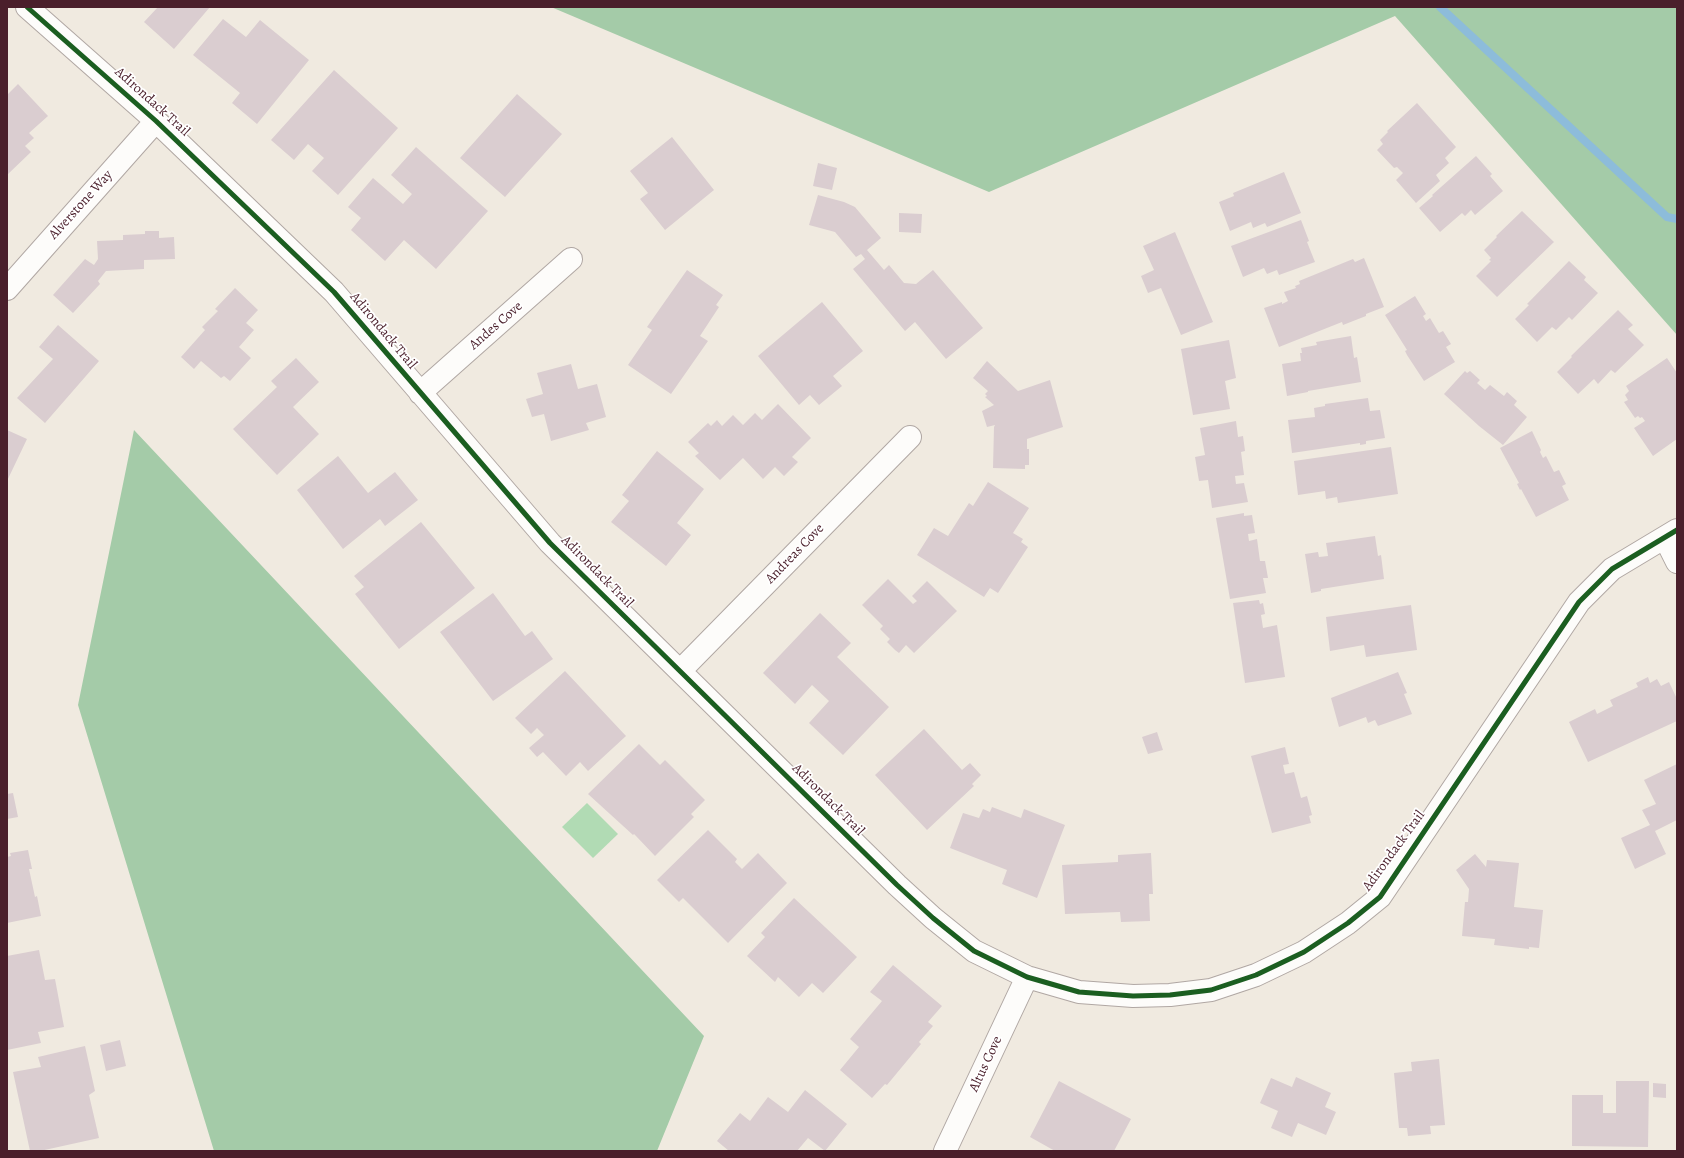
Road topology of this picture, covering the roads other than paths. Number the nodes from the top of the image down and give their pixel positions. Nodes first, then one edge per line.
1 (26, 7) edge
2 (156, 121) junction
3 (572, 259) dead end
4 (7, 289) edge
5 (420, 393) junction
6 (910, 437) dead end
7 (1671, 534) edge
8 (1677, 562) edge
9 (680, 671) junction
10 (1027, 977) junction
11 (945, 1151) edge

1 - 2 street, Adirondack Trail
2 - 4 street, Alverstone Way
2 - 5 street, Adirondack Trail
3 - 5 street, Andes Cove
5 - 9 street, Adirondack Trail
6 - 9 street, Andreas Cove
7 - 8 street
7 - 10 street, Adirondack Trail
9 - 10 street, Adirondack Trail
10 - 11 street, Altus Cove

